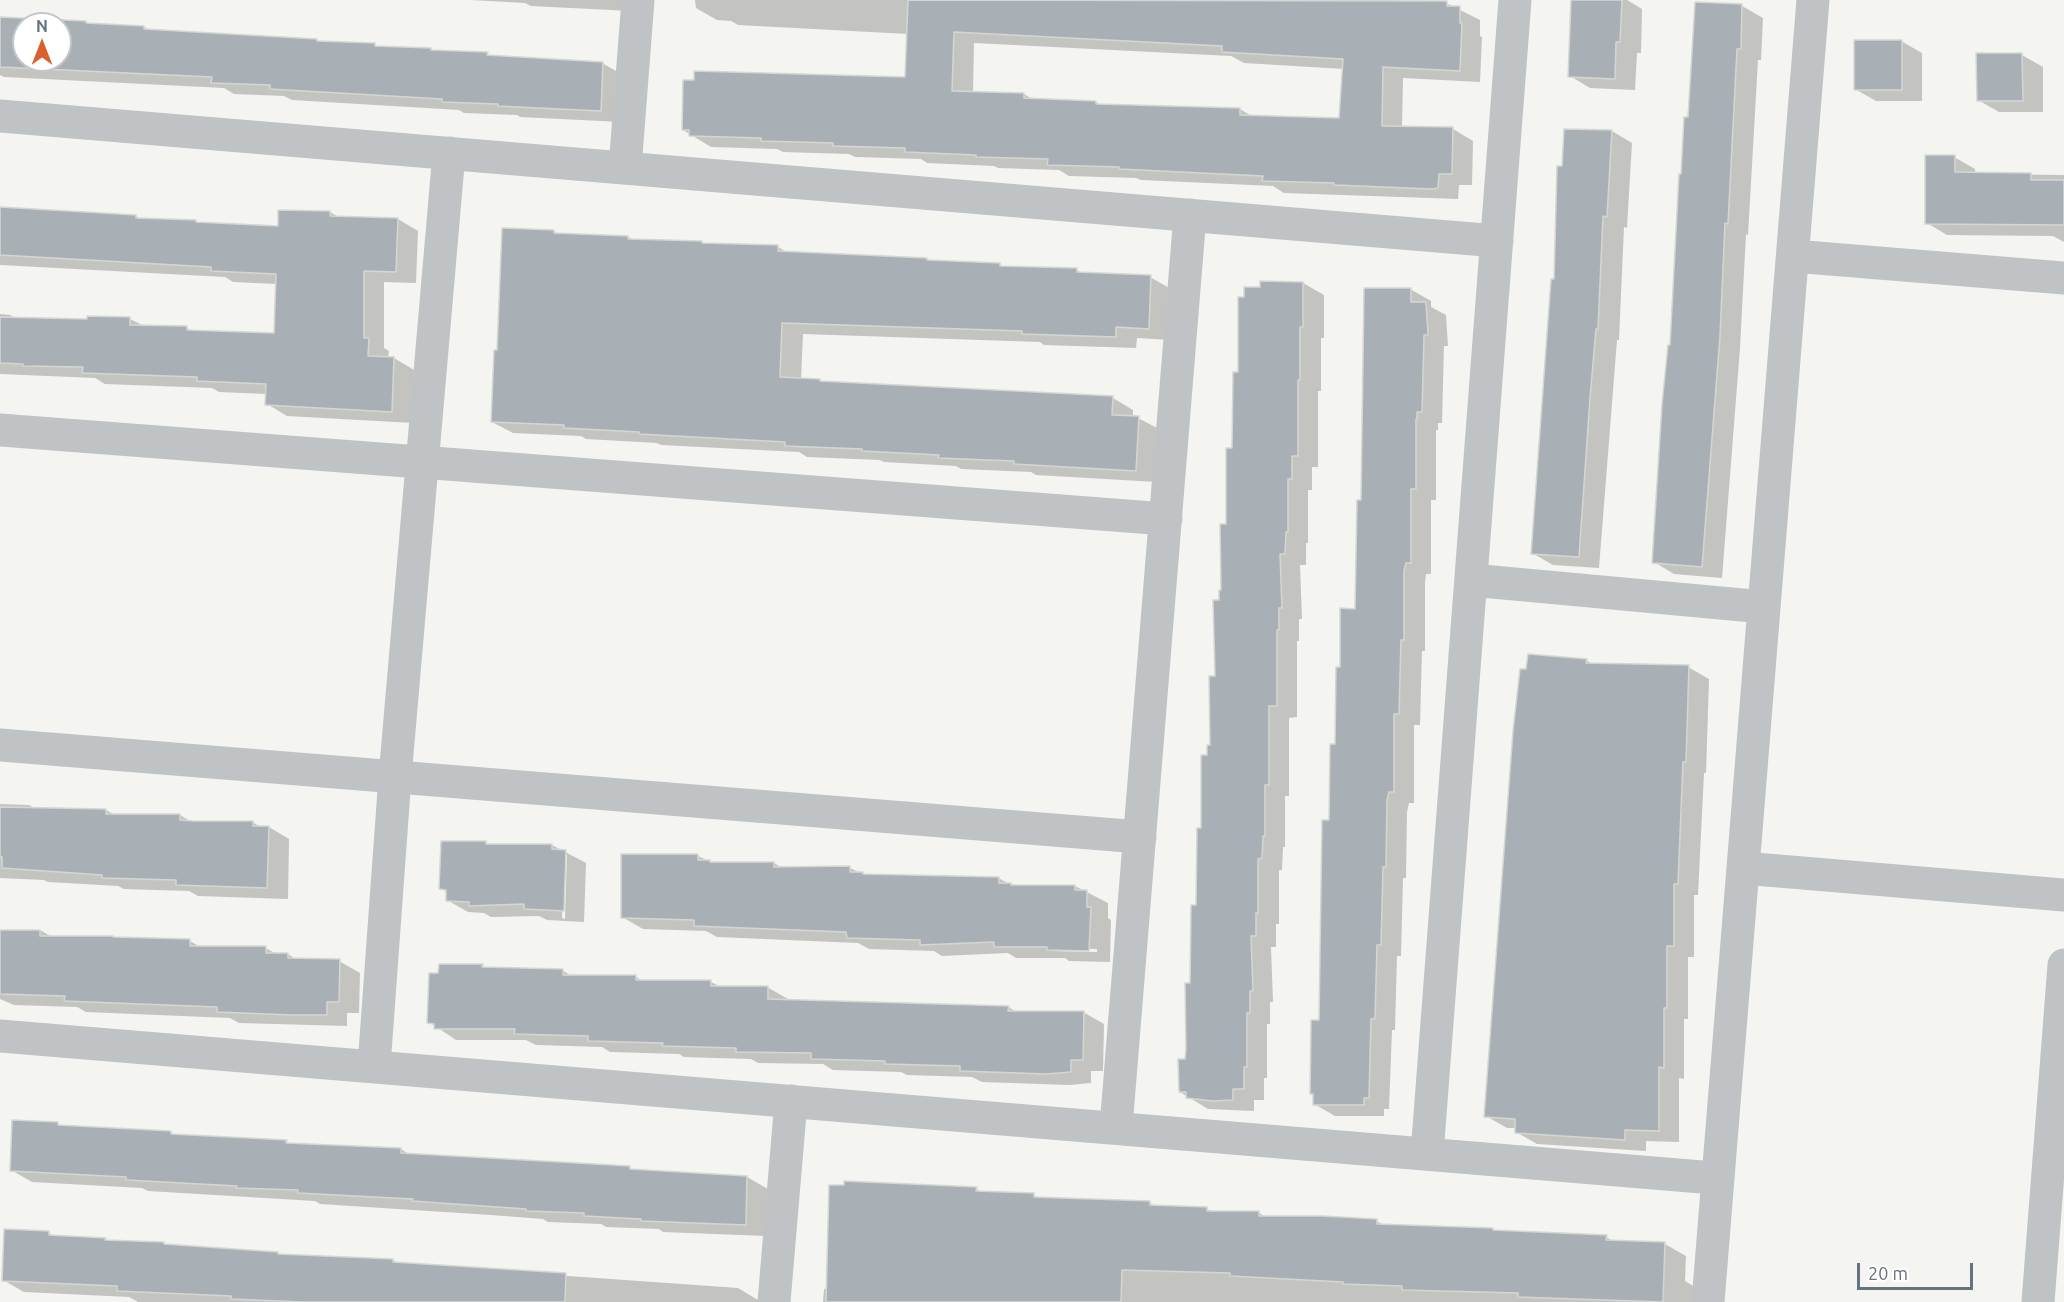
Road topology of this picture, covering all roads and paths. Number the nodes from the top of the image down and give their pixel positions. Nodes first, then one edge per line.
1 (638, 0) edge
2 (1515, 0) edge
3 (1813, 0) edge
4 (0, 116) edge
5 (449, 153) junction
6 (625, 168) junction
7 (1190, 215) junction
8 (1497, 241) junction
9 (1792, 256) junction
10 (2064, 278) edge
11 (0, 429) edge
12 (422, 462) junction
13 (1166, 519) junction
14 (1471, 580) junction
15 (1764, 607) junction
16 (0, 745) edge
17 (395, 777) junction
18 (1140, 837) junction
19 (1743, 868) junction
20 (2064, 895) edge
21 (2064, 965) edge
22 (0, 1036) edge
23 (374, 1066) junction
24 (791, 1101) junction
25 (1116, 1128) junction
26 (1427, 1154) junction
27 (1702, 1177) dead end
28 (2055, 1207) edge
29 (774, 1302) edge
30 (1708, 1302) edge
31 (2038, 1302) edge

1 - 6 street
2 - 8 street
3 - 9 street
4 - 5 street
5 - 6 street
5 - 12 street
6 - 7 street
7 - 8 street
7 - 13 street
8 - 14 street
9 - 10 street
9 - 15 street
11 - 12 street
12 - 13 street
12 - 17 street
13 - 18 street
14 - 15 street
14 - 26 street
15 - 19 street
16 - 17 street
17 - 18 street
17 - 23 street
18 - 25 street
19 - 20 street
19 - 30 street
21 - 28 street
22 - 23 street
23 - 24 street
24 - 25 street
24 - 29 street
25 - 26 street
26 - 27 street
28 - 31 street

